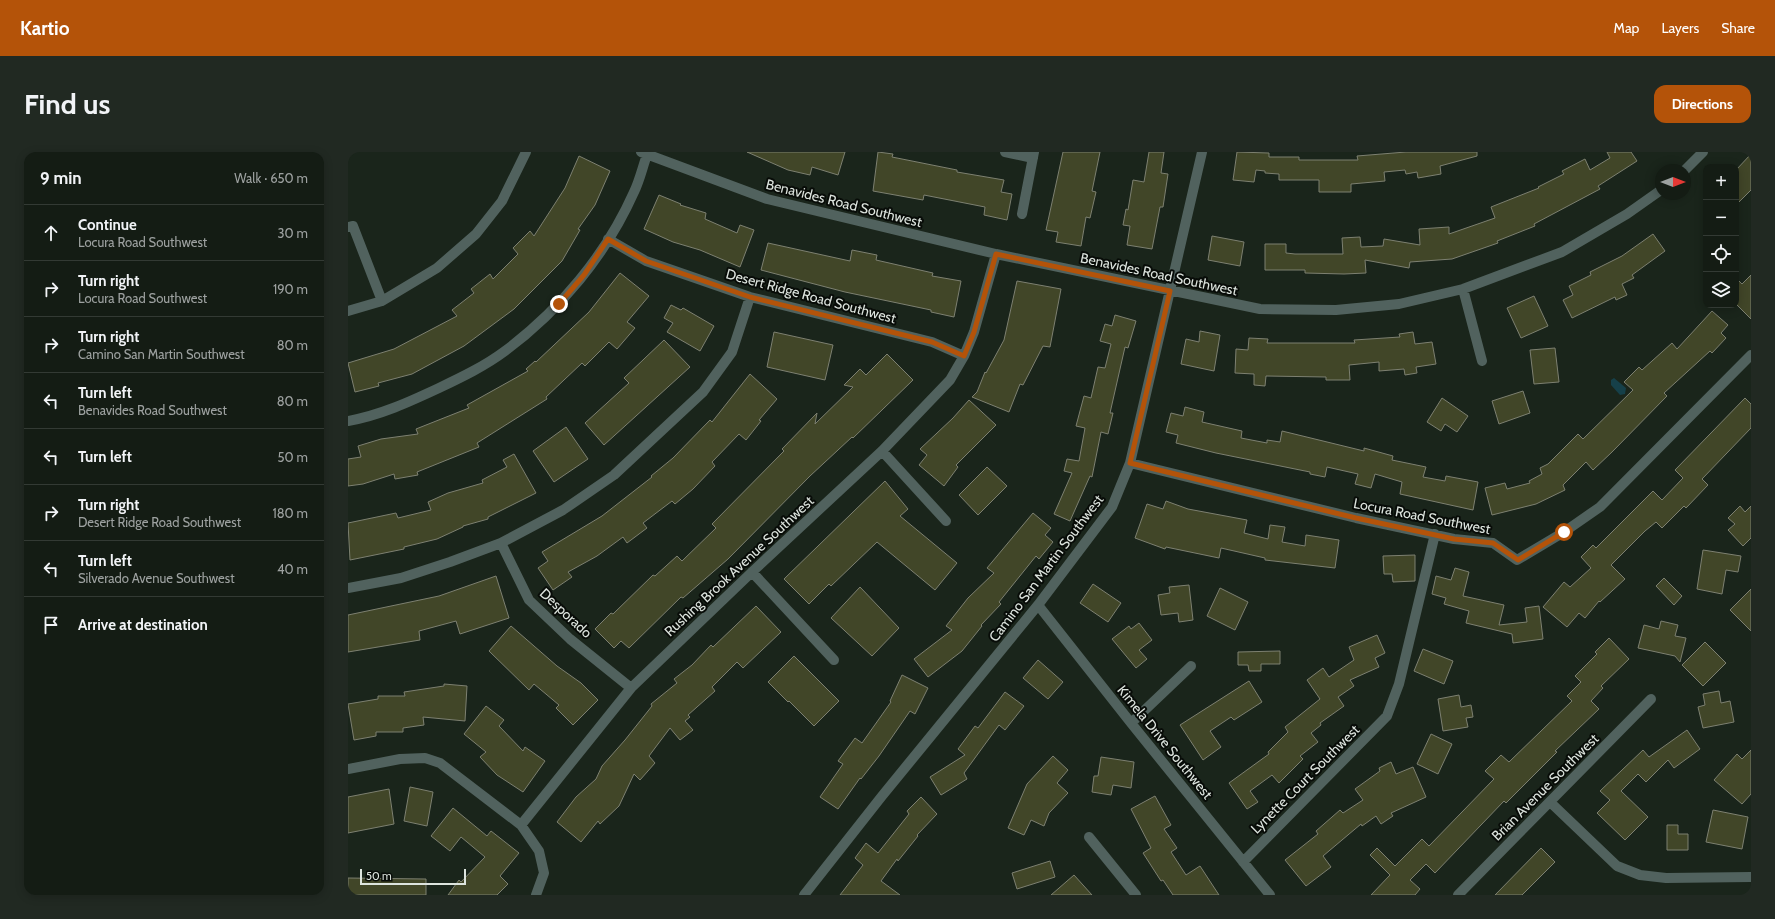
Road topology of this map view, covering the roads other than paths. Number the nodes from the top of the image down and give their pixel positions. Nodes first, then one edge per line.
1 (526, 152) edge
2 (1005, 152) edge
3 (1202, 152) edge
4 (1703, 152) edge
5 (645, 153) edge
6 (1033, 155) edge
7 (1691, 164) edge
8 (1655, 194) edge
9 (1022, 214) dead end
10 (348, 227) edge
11 (608, 239) junction
12 (996, 254) junction
13 (1463, 289) junction
14 (1170, 291) junction
15 (750, 297) junction
16 (382, 301) junction
17 (348, 311) edge
18 (1751, 355) edge
19 (964, 356) junction
20 (1482, 361) dead end
21 (348, 421) edge
22 (882, 451) junction
23 (1130, 463) junction
24 (946, 521) dead end
25 (1434, 534) junction
26 (501, 543) junction
27 (752, 572) junction
28 (348, 588) edge
29 (1038, 605) junction
30 (834, 660) dead end
31 (1191, 666) dead end
32 (631, 688) junction
33 (1651, 699) dead end
34 (1131, 724) junction
35 (348, 769) edge
36 (1550, 802) junction
37 (521, 825) junction
38 (1089, 837) dead end
39 (1244, 862) junction
40 (1751, 877) edge
41 (536, 895) edge
42 (804, 895) edge
43 (1136, 895) edge
44 (1270, 895) edge
45 (1458, 895) edge

1 - 16 street
2 - 6 street
3 - 14 street, Camino San Martin Southwest
4 - 7 street
5 - 11 street
5 - 12 street, Benavides Road Southwest
6 - 9 street
8 - 13 street, Benavides Road Southwest
10 - 16 street
11 - 15 street, Desert Ridge Road Southwest
11 - 21 street
12 - 14 street, Benavides Road Southwest
12 - 19 street, Rushing Brook Avenue Southwest
13 - 14 street, Benavides Road Southwest
13 - 20 street
14 - 23 street, Camino San Martin Southwest
15 - 19 street, Desert Ridge Road Southwest
15 - 26 street
16 - 17 street
18 - 25 street, Locura Road Southwest
19 - 22 street, Rushing Brook Avenue Southwest
22 - 24 street
22 - 27 street, Rushing Brook Avenue Southwest
23 - 25 street, Locura Road Southwest
23 - 29 street, Camino San Martin Southwest
25 - 39 street, Lynette Court Southwest
26 - 28 street
26 - 32 street, Desporado
27 - 30 street
27 - 32 street, Rushing Brook Avenue Southwest
29 - 34 street, Kimela Drive Southwest
29 - 42 street, Camino San Martin Southwest
31 - 34 street
32 - 37 street, Rushing Brook Avenue Southwest
33 - 36 street, Brian Avenue Southwest
34 - 39 street, Kimela Drive Southwest
35 - 37 street
36 - 40 street
36 - 45 street, Brian Avenue Southwest
37 - 41 street
38 - 43 street
39 - 44 street, Kimela Drive Southwest

